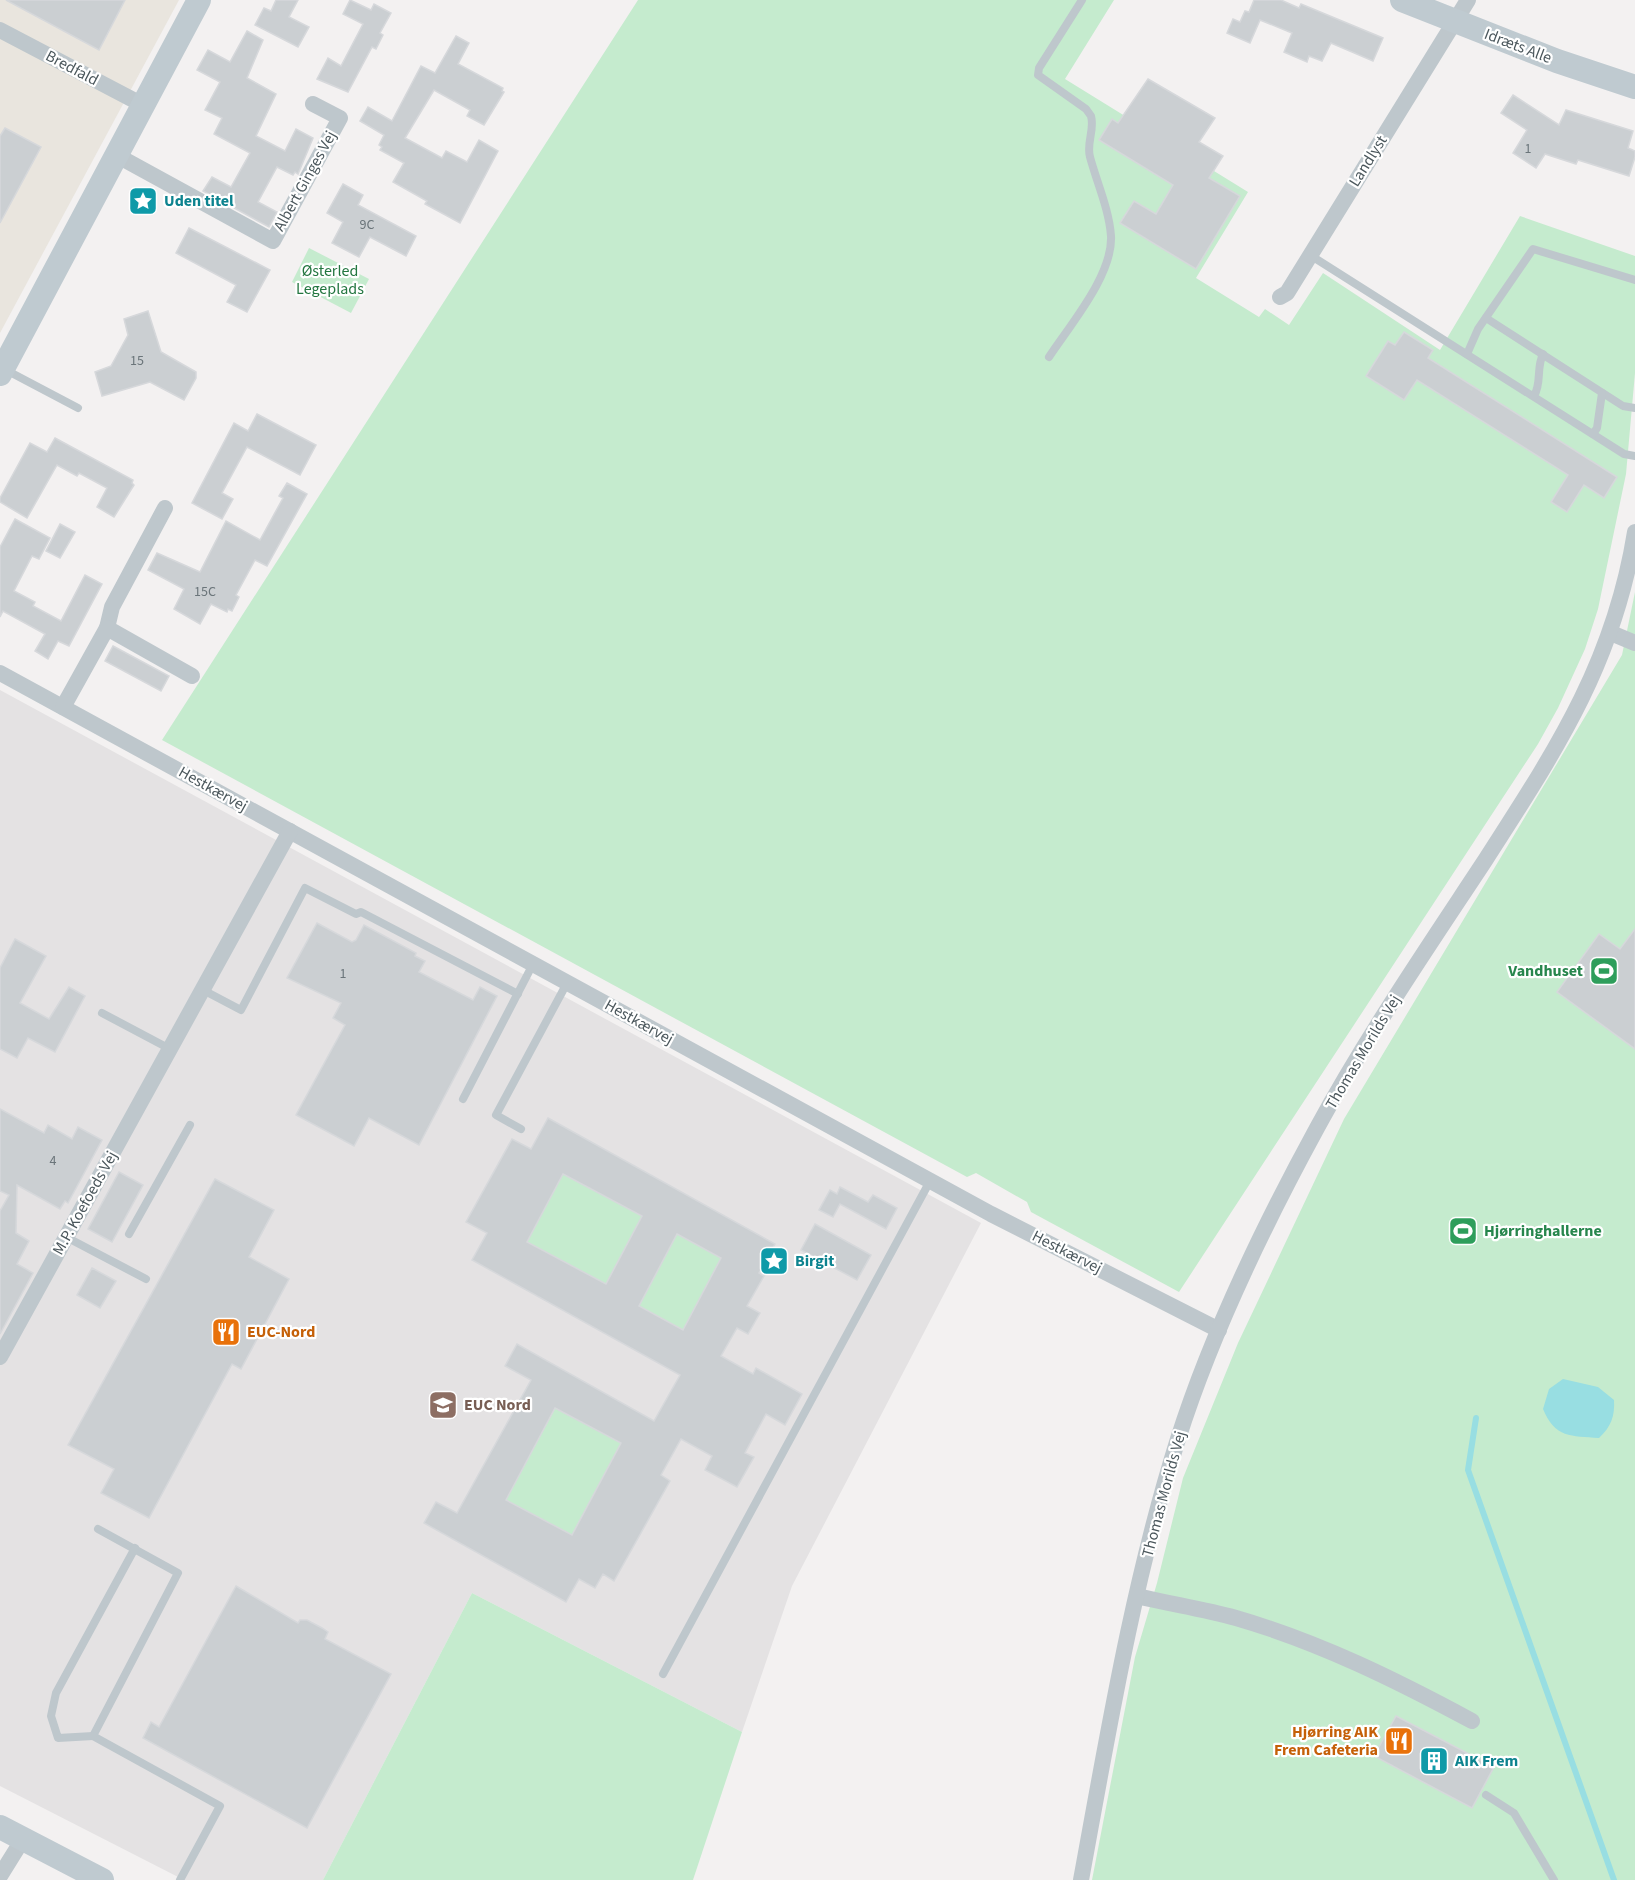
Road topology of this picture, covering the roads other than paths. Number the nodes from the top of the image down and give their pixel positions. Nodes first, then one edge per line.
1 (199, 0) edge
2 (1082, 0) edge
3 (1402, 0) edge
4 (1468, 0) edge
5 (1454, 21) junction
6 (0, 30) edge
7 (1635, 87) edge
8 (313, 104) dead end
9 (143, 105) junction
10 (117, 155) junction
11 (1310, 255) junction
12 (1635, 280) edge
13 (1280, 297) dead end
14 (1486, 318) junction
15 (1467, 354) junction
16 (1542, 354) junction
17 (1049, 357) dead end
18 (2, 371) edge
19 (1602, 393) junction
20 (1534, 396) junction
21 (78, 408) dead end
22 (1635, 408) edge
23 (1593, 434) junction
24 (1635, 456) edge
25 (165, 508) dead end
26 (1635, 532) edge
27 (107, 628) junction
28 (1611, 633) junction
29 (1635, 643) edge
30 (0, 673) edge
31 (192, 676) dead end
32 (63, 707) junction
33 (290, 831) junction
34 (533, 964) junction
35 (567, 983) junction
36 (202, 990) junction
37 (518, 994) junction
38 (102, 1013) dead end
39 (170, 1048) junction
40 (462, 1099) dead end
41 (190, 1125) dead end
42 (521, 1129) dead end
43 (930, 1181) junction
44 (129, 1234) dead end
45 (66, 1237) junction
46 (146, 1279) dead end
47 (1219, 1329) junction
48 (0, 1357) edge
49 (98, 1529) dead end
50 (135, 1548) junction
51 (1137, 1596) junction
52 (663, 1674) dead end
53 (1472, 1721) dead end
54 (93, 1736) junction
55 (1486, 1795) dead end
56 (0, 1827) edge
57 (23, 1839) junction
58 (0, 1876) edge
59 (102, 1880) edge
60 (180, 1880) edge
61 (1081, 1880) edge
62 (1554, 1880) edge

1 - 9 street
2 - 17 lane
3 - 5 street, Idræts Alle
4 - 5 street, Landlyst
5 - 7 street, Idræts Alle
5 - 11 street, Landlyst
6 - 9 street, Bredfald
8 - 10 street, Albert Ginges Vej
9 - 10 street
10 - 18 street
11 - 13 street, Landlyst
11 - 15 lane
12 - 14 lane
14 - 15 lane
14 - 16 lane
15 - 20 lane
16 - 19 lane
16 - 20 lane
18 - 21 lane
19 - 22 lane
19 - 23 lane
20 - 23 lane
23 - 24 lane
25 - 27 street
26 - 28 street, Thomas Morilds Vej
27 - 31 street
27 - 32 street
28 - 29 street
28 - 47 street, Thomas Morilds Vej
30 - 32 street, Hestkærvej
32 - 33 street, Hestkærvej
33 - 34 street, Hestkærvej
33 - 36 street, M.P. Koefoeds Vej
34 - 35 street, Hestkærvej
34 - 37 lane
35 - 42 lane
35 - 43 street, Hestkærvej
36 - 37 lane
36 - 39 street, M.P. Koefoeds Vej
37 - 40 lane
38 - 39 lane
39 - 45 street, M.P. Koefoeds Vej
41 - 44 lane
43 - 47 street, Hestkærvej
43 - 52 lane
45 - 46 lane
45 - 48 street, M.P. Koefoeds Vej
47 - 51 street, Thomas Morilds Vej
49 - 50 lane
50 - 54 lane
50 - 54 lane
51 - 53 street
51 - 61 street, Thomas Morilds Vej
54 - 60 lane
55 - 62 lane
56 - 57 street
57 - 58 street
57 - 59 street

